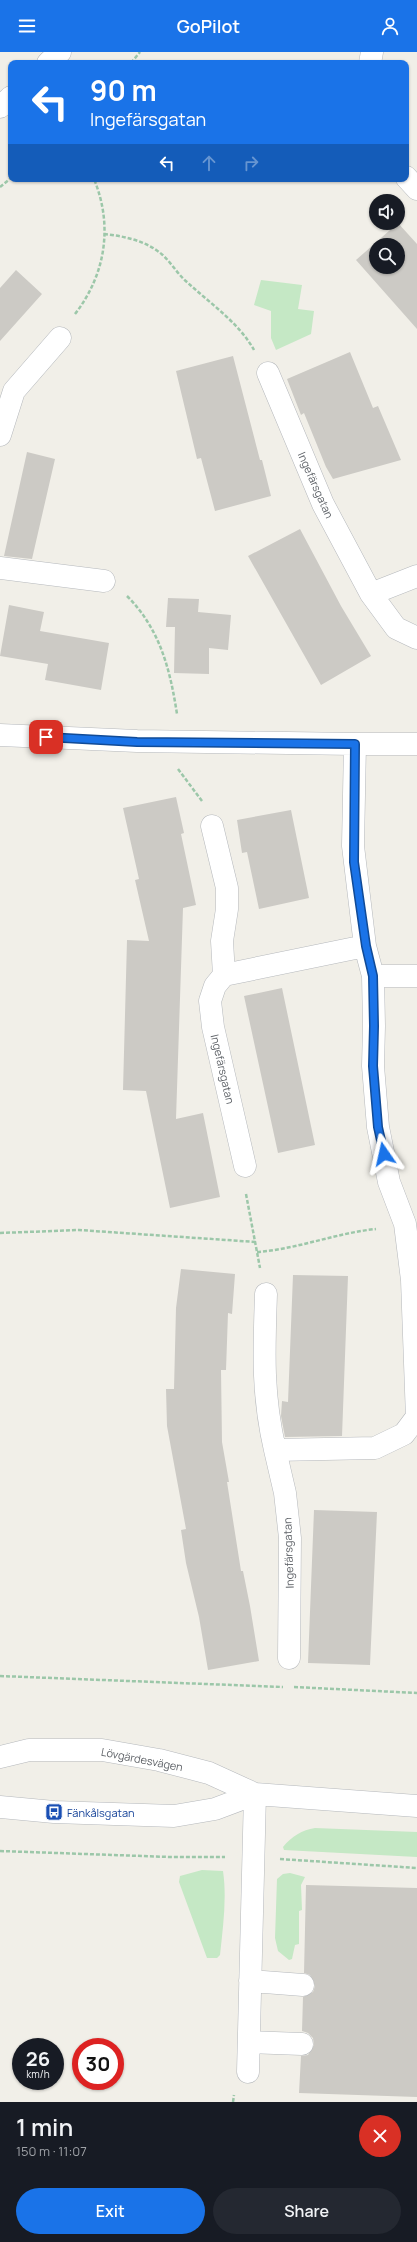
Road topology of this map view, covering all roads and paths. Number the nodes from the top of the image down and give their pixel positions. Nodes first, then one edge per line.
1 (60, 52) edge
2 (140, 52) edge
3 (51, 60) edge
4 (133, 60) edge
5 (8, 100) edge
6 (0, 107) edge
7 (8, 180) edge
8 (409, 180) edge
9 (95, 182) edge
10 (0, 187) edge
11 (417, 188) edge
12 (104, 234) junction
13 (60, 338) joint
14 (268, 373) joint
15 (0, 435) edge
16 (0, 568) edge
17 (417, 576) edge
18 (104, 582) joint
19 (371, 594) junction
20 (417, 638) edge
21 (0, 734) edge
22 (177, 742) junction
23 (355, 744) junction
24 (417, 744) edge
25 (212, 826) joint
26 (366, 946) junction
27 (224, 975) junction
28 (373, 976) junction
29 (417, 976) edge
30 (245, 1166) joint
31 (405, 1226) junction
32 (0, 1233) edge
33 (256, 1242) junction
34 (257, 1252) junction
35 (266, 1294) joint
36 (416, 1418) edge
37 (275, 1450) junction
38 (289, 1658) dead end
39 (0, 1676) edge
40 (417, 1693) edge
41 (0, 1757) edge
42 (256, 1794) junction
43 (417, 1806) edge
44 (0, 1807) edge
45 (0, 1851) edge
46 (252, 1857) junction
47 (417, 1868) edge
48 (250, 1981) junction
49 (303, 1985) dead end
50 (249, 2042) junction
51 (302, 2044) dead end
52 (248, 2072) dead end

1 - 3 street
2 - 4 path
5 - 6 street
7 - 10 path
8 - 11 street
9 - 12 path
12 - 13 path
12 - 14 path
13 - 15 street
14 - 19 street, Ingefärsgatan
16 - 18 street
17 - 19 street
18 - 22 path
19 - 20 street, Ingefärsgatan
21 - 22 street
22 - 23 street
22 - 25 path
23 - 24 street
23 - 26 street
25 - 27 street
26 - 27 street
26 - 28 street
27 - 30 street, Ingefärsgatan
28 - 29 street
28 - 31 street
30 - 33 path
31 - 34 path
31 - 36 street
32 - 33 path
33 - 34 path
34 - 35 path
35 - 37 street, Ingefärsgatan
36 - 37 street
37 - 38 street, Ingefärsgatan
39 - 40 path
41 - 42 street, Lövgärdesvägen
42 - 43 street, Lövgärdesvägen
42 - 44 street, Lövgärdesvägen
42 - 46 street
45 - 46 path
46 - 47 path
46 - 48 street
48 - 49 street
48 - 50 street
50 - 51 street
50 - 52 street

